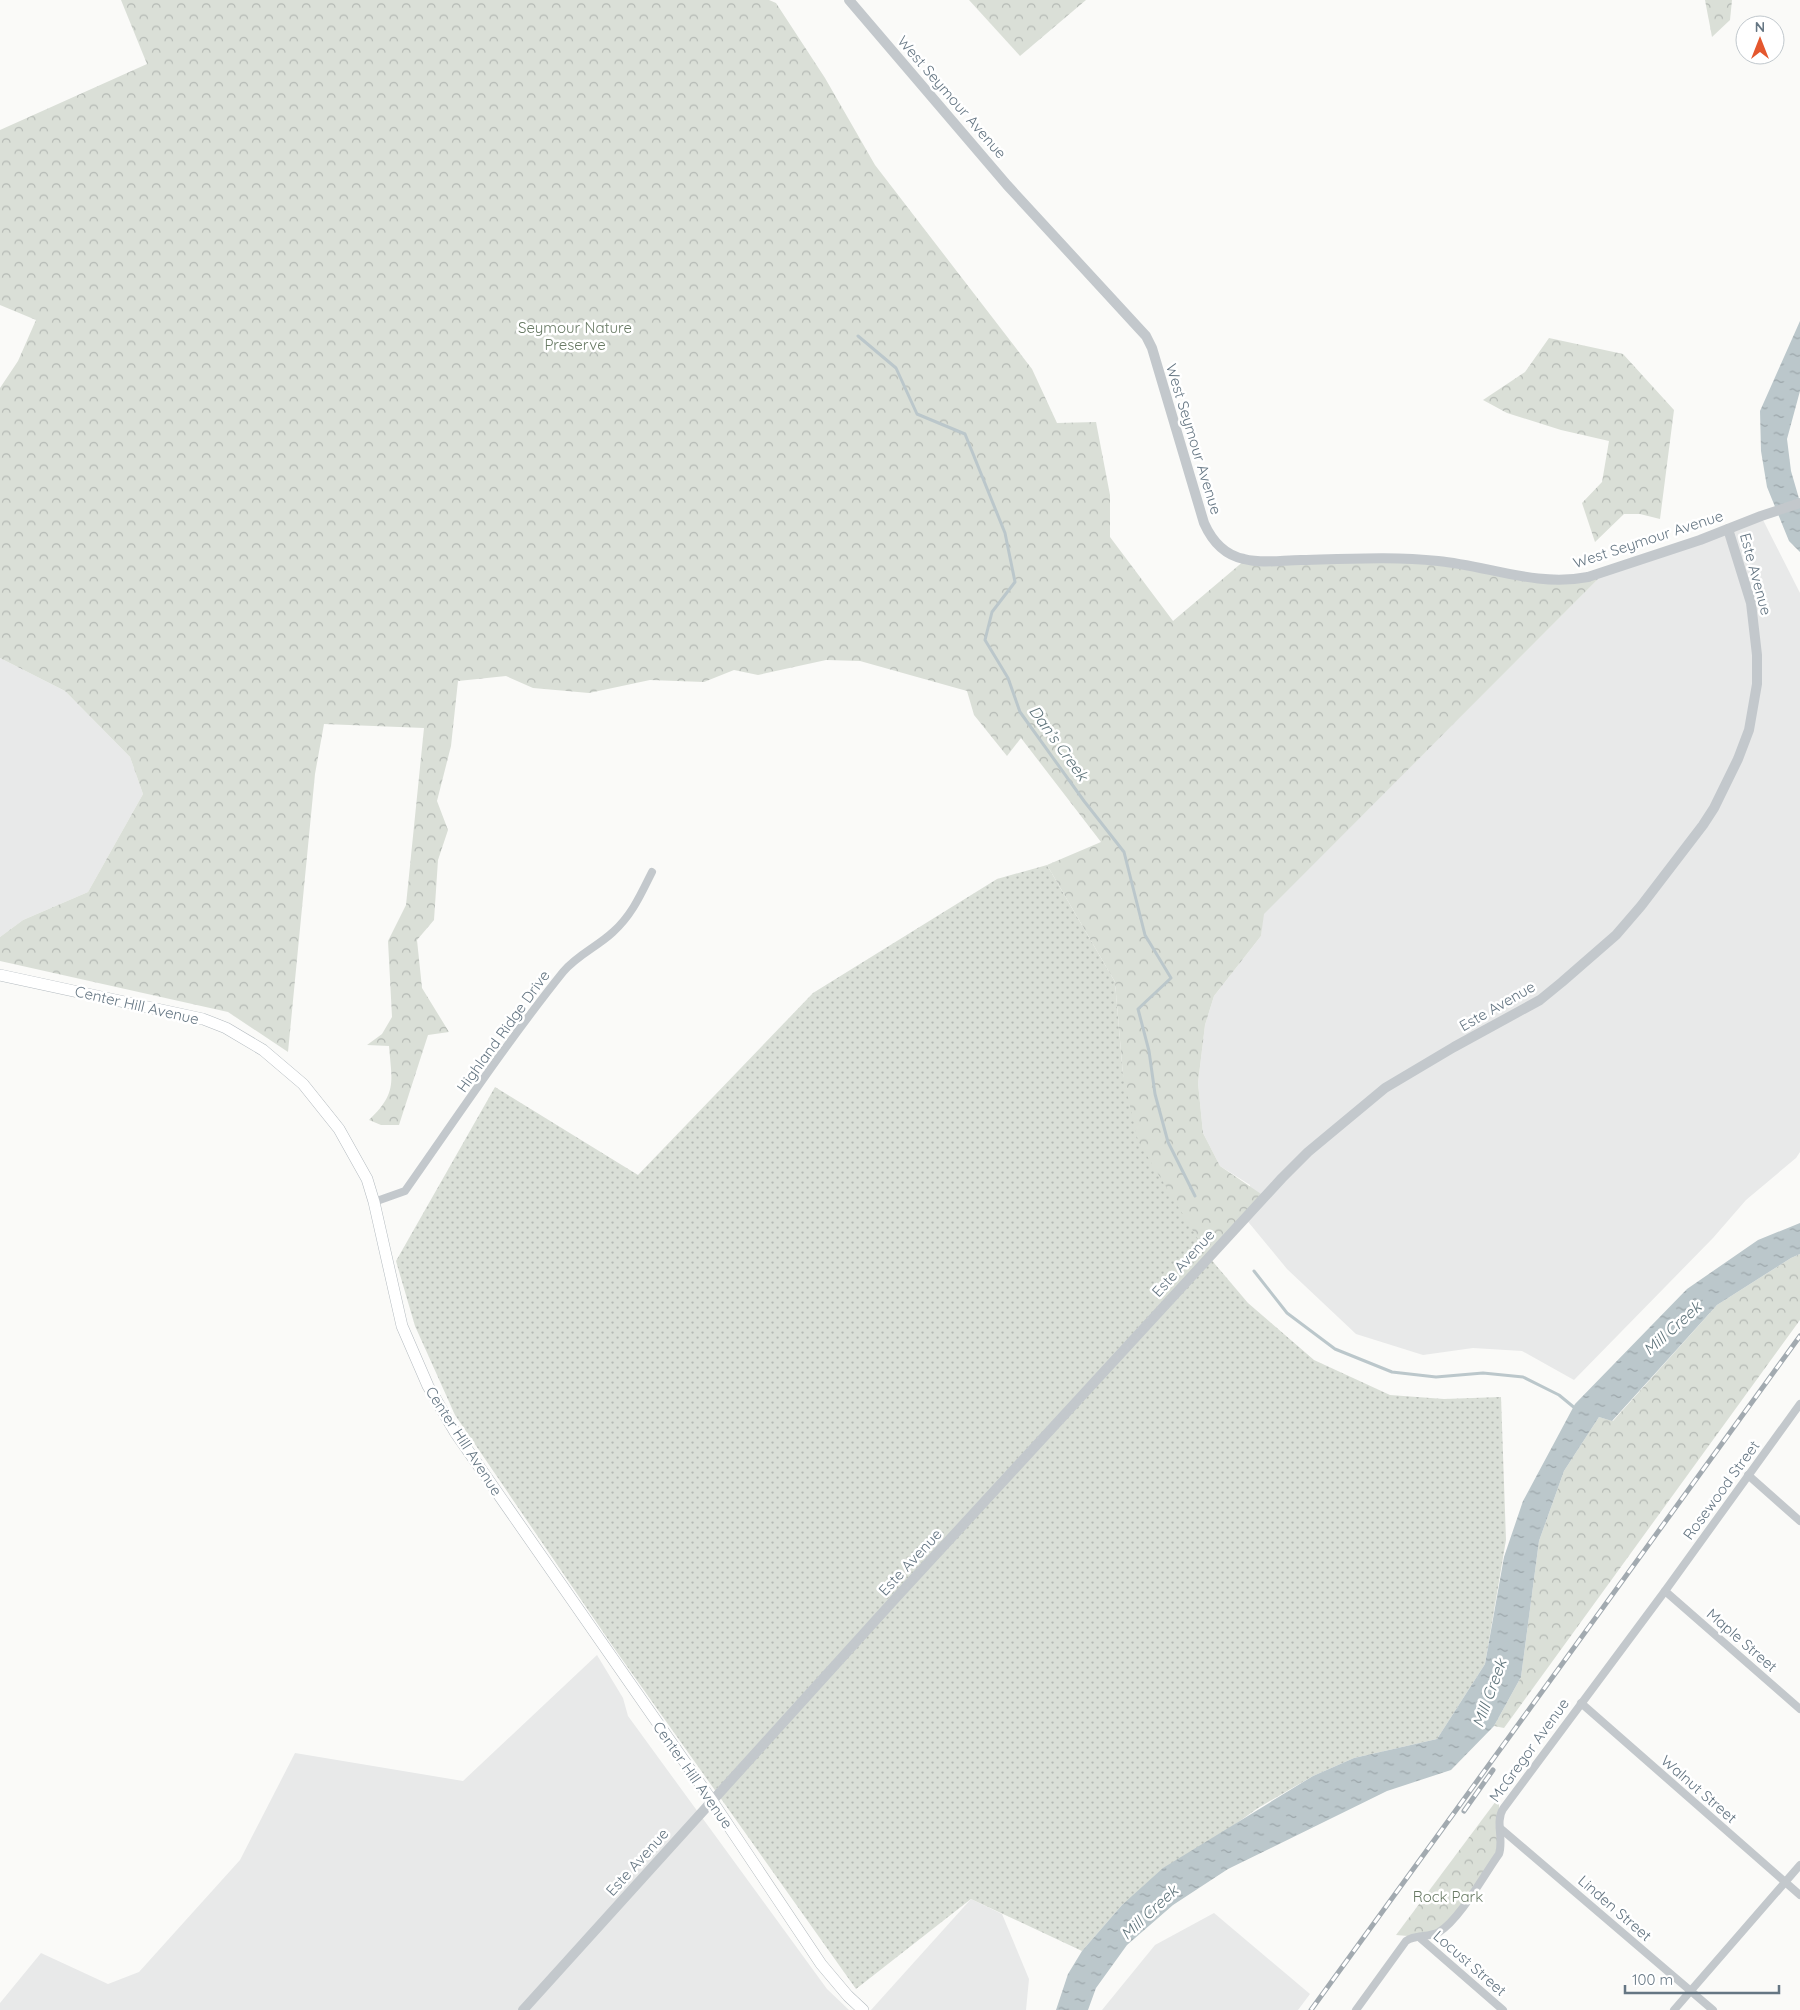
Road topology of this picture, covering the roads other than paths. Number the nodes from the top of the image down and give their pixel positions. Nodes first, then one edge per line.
1 (849, 0) edge
2 (1800, 503) edge
3 (1728, 529) junction
4 (652, 872) dead end
5 (0, 975) edge
6 (374, 1202) junction
7 (1800, 1404) edge
8 (1748, 1476) junction
9 (1800, 1521) edge
10 (1665, 1591) junction
11 (1581, 1703) junction
12 (1800, 1709) edge
13 (712, 1801) junction
14 (1500, 1828) junction
15 (1800, 1865) edge
16 (1785, 1882) junction
17 (1800, 1895) edge
18 (1419, 1937) junction
19 (1690, 1991) junction
20 (523, 2010) edge
21 (863, 2010) edge
22 (1356, 2010) edge
23 (1502, 2010) edge
24 (1674, 2010) edge
25 (1713, 2010) edge

1 - 3 street, West Seymour Avenue
2 - 3 street, West Seymour Avenue
3 - 13 street, Este Avenue
4 - 6 street, Highland Ridge Drive
5 - 6 main road, Center Hill Avenue
6 - 13 main road, Center Hill Avenue
7 - 8 street, Rosewood Street
8 - 9 street
8 - 10 street, Rosewood Street
10 - 11 street, McGregor Avenue
10 - 12 street, Maple Street
11 - 14 street, McGregor Avenue
11 - 16 street, Walnut Street
13 - 20 street, Este Avenue
13 - 21 main road, Center Hill Avenue
14 - 18 street, McGregor Avenue
14 - 19 street, Linden Street
15 - 16 street
16 - 17 street, Walnut Street
16 - 19 street
18 - 22 street, McGregor Avenue
18 - 23 street, Locust Street
19 - 24 street
19 - 25 street, Linden Street

